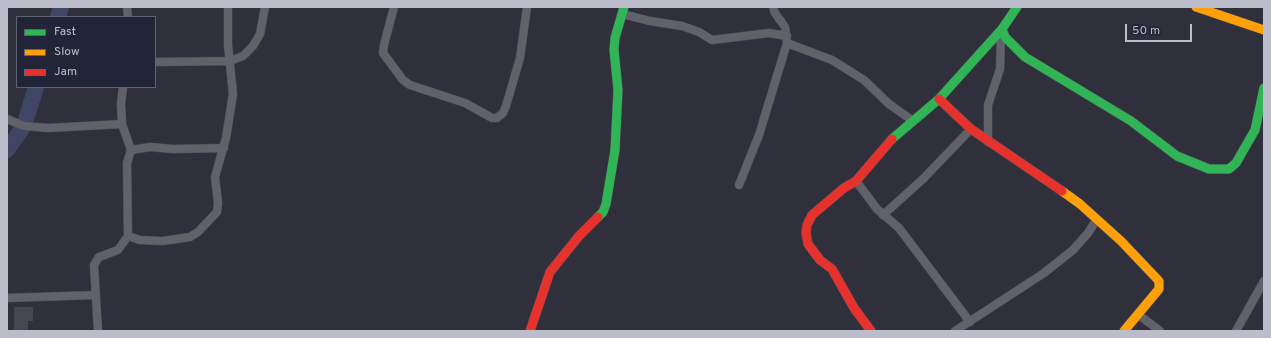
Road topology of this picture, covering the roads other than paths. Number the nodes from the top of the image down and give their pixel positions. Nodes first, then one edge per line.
1 (228, 7) edge
2 (265, 7) edge
3 (394, 7) edge
4 (528, 7) edge
5 (773, 7) edge
6 (1017, 7) edge
7 (1196, 7) edge
8 (623, 10) edge
9 (1002, 29) junction
10 (1264, 30) edge
11 (787, 40) junction
12 (230, 61) junction
13 (156, 62) edge
14 (123, 88) edge
15 (1264, 88) edge
16 (939, 99) junction
17 (7, 119) edge
18 (913, 121) junction
19 (122, 124) junction
20 (971, 129) junction
21 (988, 142) junction
22 (224, 148) junction
23 (130, 150) junction
24 (856, 181) junction
25 (738, 185) dead end
26 (883, 214) junction
27 (1097, 219) junction
28 (128, 236) junction
29 (1264, 282) edge
30 (95, 295) junction
31 (7, 298) edge
32 (1139, 315) junction
33 (970, 322) junction
34 (98, 331) edge
35 (530, 331) edge
36 (871, 331) edge
37 (954, 331) edge
38 (1124, 331) edge
39 (1160, 331) edge
40 (1236, 331) edge

1 - 12 street
2 - 12 street
3 - 4 street
5 - 11 street
6 - 9 street
7 - 10 street
8 - 11 street
8 - 35 street
9 - 15 street
9 - 16 street
9 - 21 street
11 - 18 street
11 - 25 street
12 - 13 street
12 - 22 street
14 - 19 street
16 - 18 street
16 - 20 street
17 - 19 street
18 - 24 street
19 - 23 street
20 - 21 street
20 - 26 street
21 - 27 street
22 - 23 street
22 - 28 street
23 - 28 street
24 - 26 street
24 - 36 street
26 - 33 street
27 - 32 street
27 - 33 street
28 - 30 street
29 - 40 street
30 - 31 street
30 - 34 street
32 - 38 street
32 - 39 street
33 - 37 street

